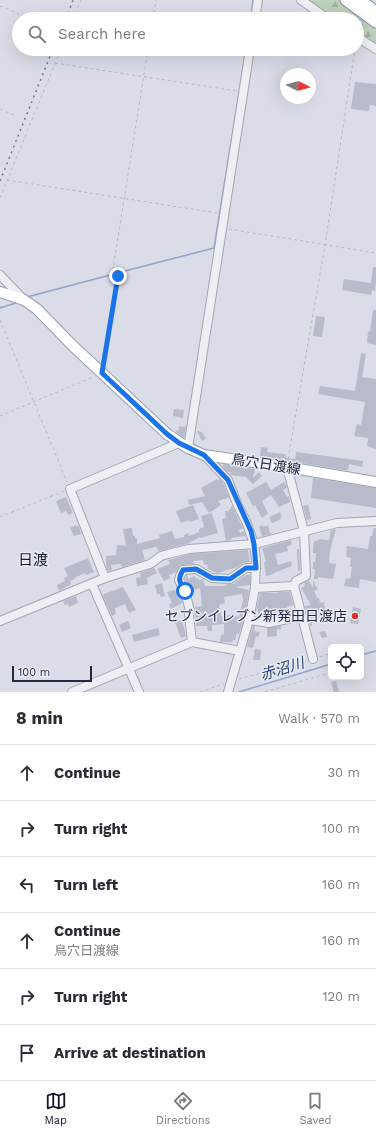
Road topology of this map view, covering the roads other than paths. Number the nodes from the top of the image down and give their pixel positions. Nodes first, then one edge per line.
1 (258, 0) edge
2 (301, 0) edge
3 (346, 0) edge
4 (360, 0) edge
5 (256, 12) edge
6 (318, 12) edge
7 (362, 12) edge
8 (376, 12) edge
9 (364, 13) edge
10 (376, 22) edge
11 (364, 41) edge
12 (376, 49) edge
13 (249, 56) edge
14 (0, 275) edge
15 (0, 292) edge
16 (24, 300) junction
17 (179, 443) junction
18 (188, 448) junction
19 (204, 455) junction
20 (287, 467) junction
21 (376, 482) edge
22 (376, 521) edge
23 (304, 531) junction
24 (254, 544) junction
25 (256, 568) junction
26 (105, 578) junction
27 (92, 584) junction
28 (294, 586) junction
29 (255, 588) junction
30 (301, 616) junction
31 (249, 620) junction
32 (0, 621) edge
33 (192, 642) junction
34 (240, 651) junction
35 (313, 659) road end
36 (129, 669) junction
37 (72, 692) edge
38 (139, 692) edge
39 (228, 692) edge

1 - 5 street
2 - 6 street
3 - 7 highway
4 - 8 highway
9 - 10 highway
11 - 12 street
13 - 18 street
14 - 16 street
15 - 16 main road, 鳥穴日渡線
16 - 17 main road, 鳥穴日渡線
17 - 18 main road, 鳥穴日渡線
17 - 26 street
18 - 19 main road, 鳥穴日渡線
19 - 20 main road, 鳥穴日渡線
19 - 24 street
20 - 21 main road, 鳥穴日渡線
20 - 23 street
22 - 23 street
23 - 24 street
23 - 28 street
24 - 25 street
24 - 26 street
25 - 29 street
25 - 33 street
26 - 27 street
27 - 32 street
27 - 36 street
28 - 29 street
28 - 30 street
29 - 31 street
30 - 31 street
30 - 35 street
31 - 34 street
33 - 34 street
33 - 36 street
34 - 39 street
36 - 37 street
36 - 38 street

